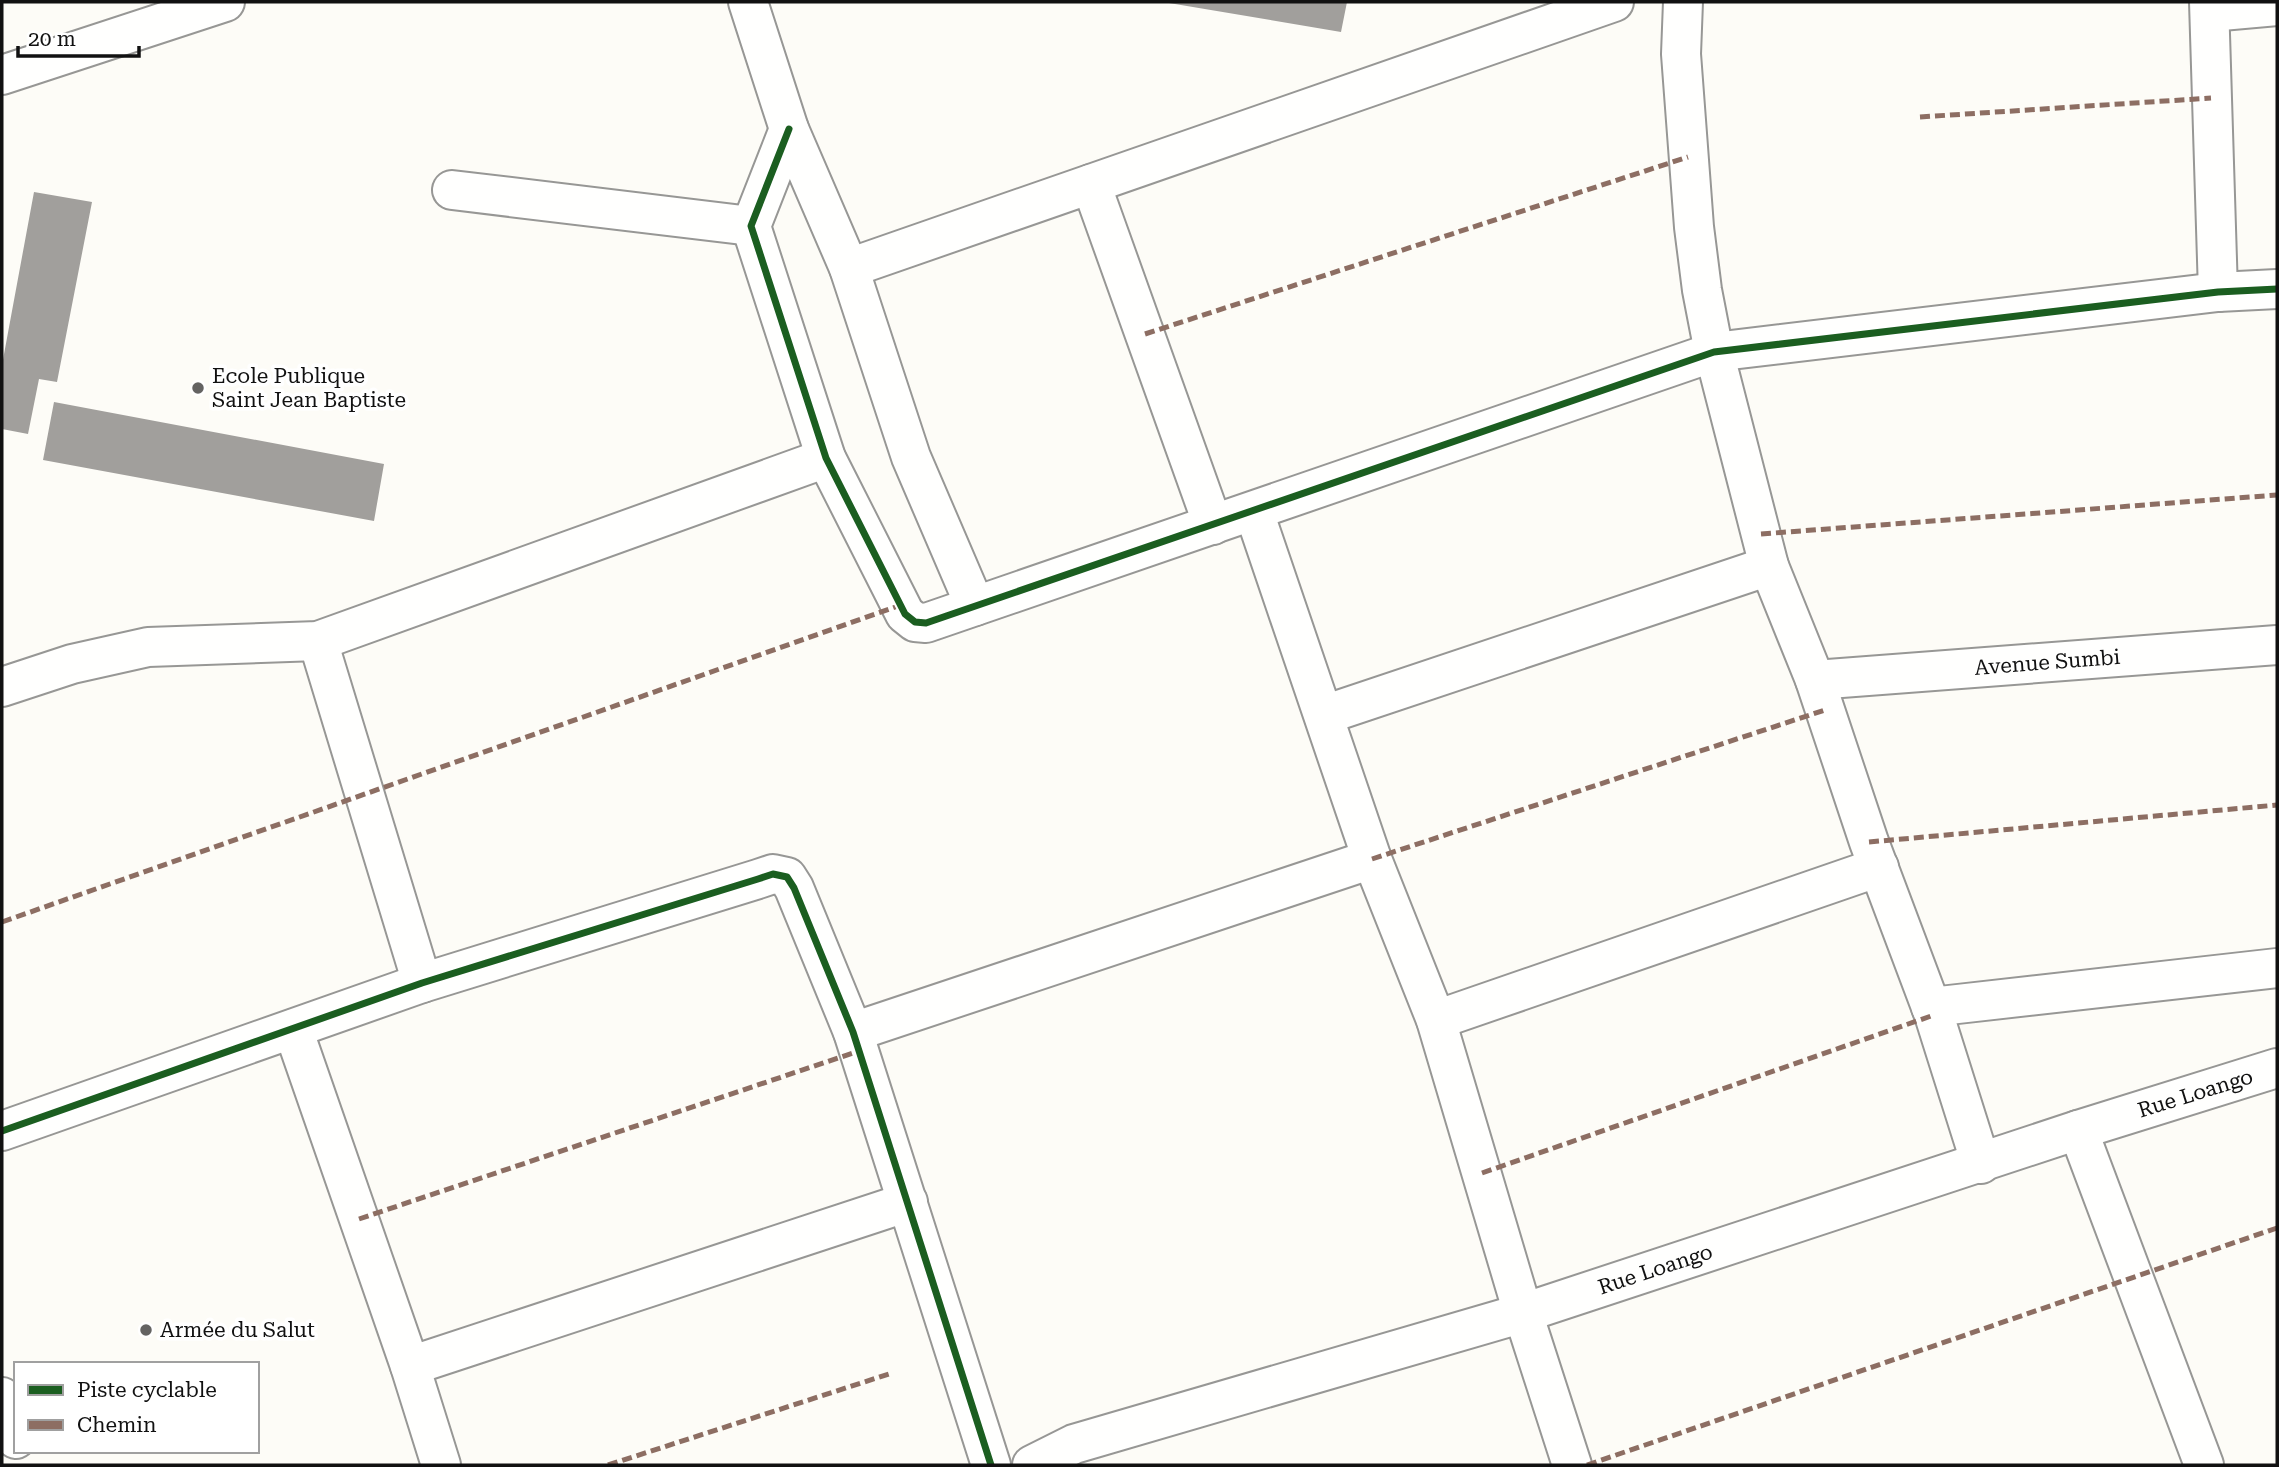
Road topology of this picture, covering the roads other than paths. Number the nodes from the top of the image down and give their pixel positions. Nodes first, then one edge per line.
1 (225, 2) edge
2 (748, 2) edge
3 (1614, 2) edge
4 (1683, 2) edge
5 (2277, 6) edge
6 (2209, 7) edge
7 (2, 75) edge
8 (789, 129) junction
9 (1091, 184) junction
10 (452, 190) dead end
11 (751, 226) junction
12 (849, 268) junction
13 (2277, 289) edge
14 (2218, 292) junction
15 (1714, 352) junction
16 (827, 458) junction
17 (1254, 512) junction
18 (1213, 525) junction
19 (1769, 566) junction
20 (975, 606) junction
21 (318, 642) junction
22 (2277, 645) edge
23 (1815, 680) junction
24 (2, 687) edge
25 (1324, 715) junction
26 (1373, 859) junction
27 (1879, 867) junction
28 (2277, 968) edge
29 (422, 983) junction
30 (1931, 1007) junction
31 (1436, 1020) junction
32 (293, 1029) junction
33 (853, 1032) junction
34 (2277, 1068) edge
35 (2078, 1130) junction
36 (2, 1131) edge
37 (1981, 1164) junction
38 (908, 1202) junction
39 (1523, 1313) junction
40 (410, 1366) junction
41 (2, 1396) edge
42 (14, 1437) edge
43 (442, 1465) edge
44 (991, 1465) edge
45 (1032, 1465) edge
46 (1572, 1465) edge
47 (2204, 1465) edge

1 - 7 street
2 - 8 street
3 - 9 street
4 - 15 street
5 - 6 street
6 - 14 street
8 - 11 street
8 - 12 street
9 - 12 street
9 - 18 street
10 - 11 street
11 - 16 street
12 - 20 street
13 - 14 street
14 - 15 street
15 - 17 street
15 - 19 street
16 - 20 street
16 - 21 street
17 - 18 street
17 - 25 street
18 - 20 street
19 - 23 street
19 - 25 street
21 - 24 street
21 - 29 street
22 - 23 street, Avenue Sumbi
23 - 27 street
25 - 26 street
26 - 31 street
26 - 33 street
27 - 30 street
27 - 31 street
28 - 30 street
29 - 32 street
29 - 33 street
30 - 37 street
31 - 39 street
32 - 36 street
32 - 40 street
33 - 38 street
34 - 35 street, Rue Loango
35 - 37 street, Rue Loango
35 - 47 street
37 - 39 street, Rue Loango
38 - 40 street
38 - 44 street
39 - 45 street, Rue Loango
39 - 46 street
40 - 43 street
41 - 42 street

